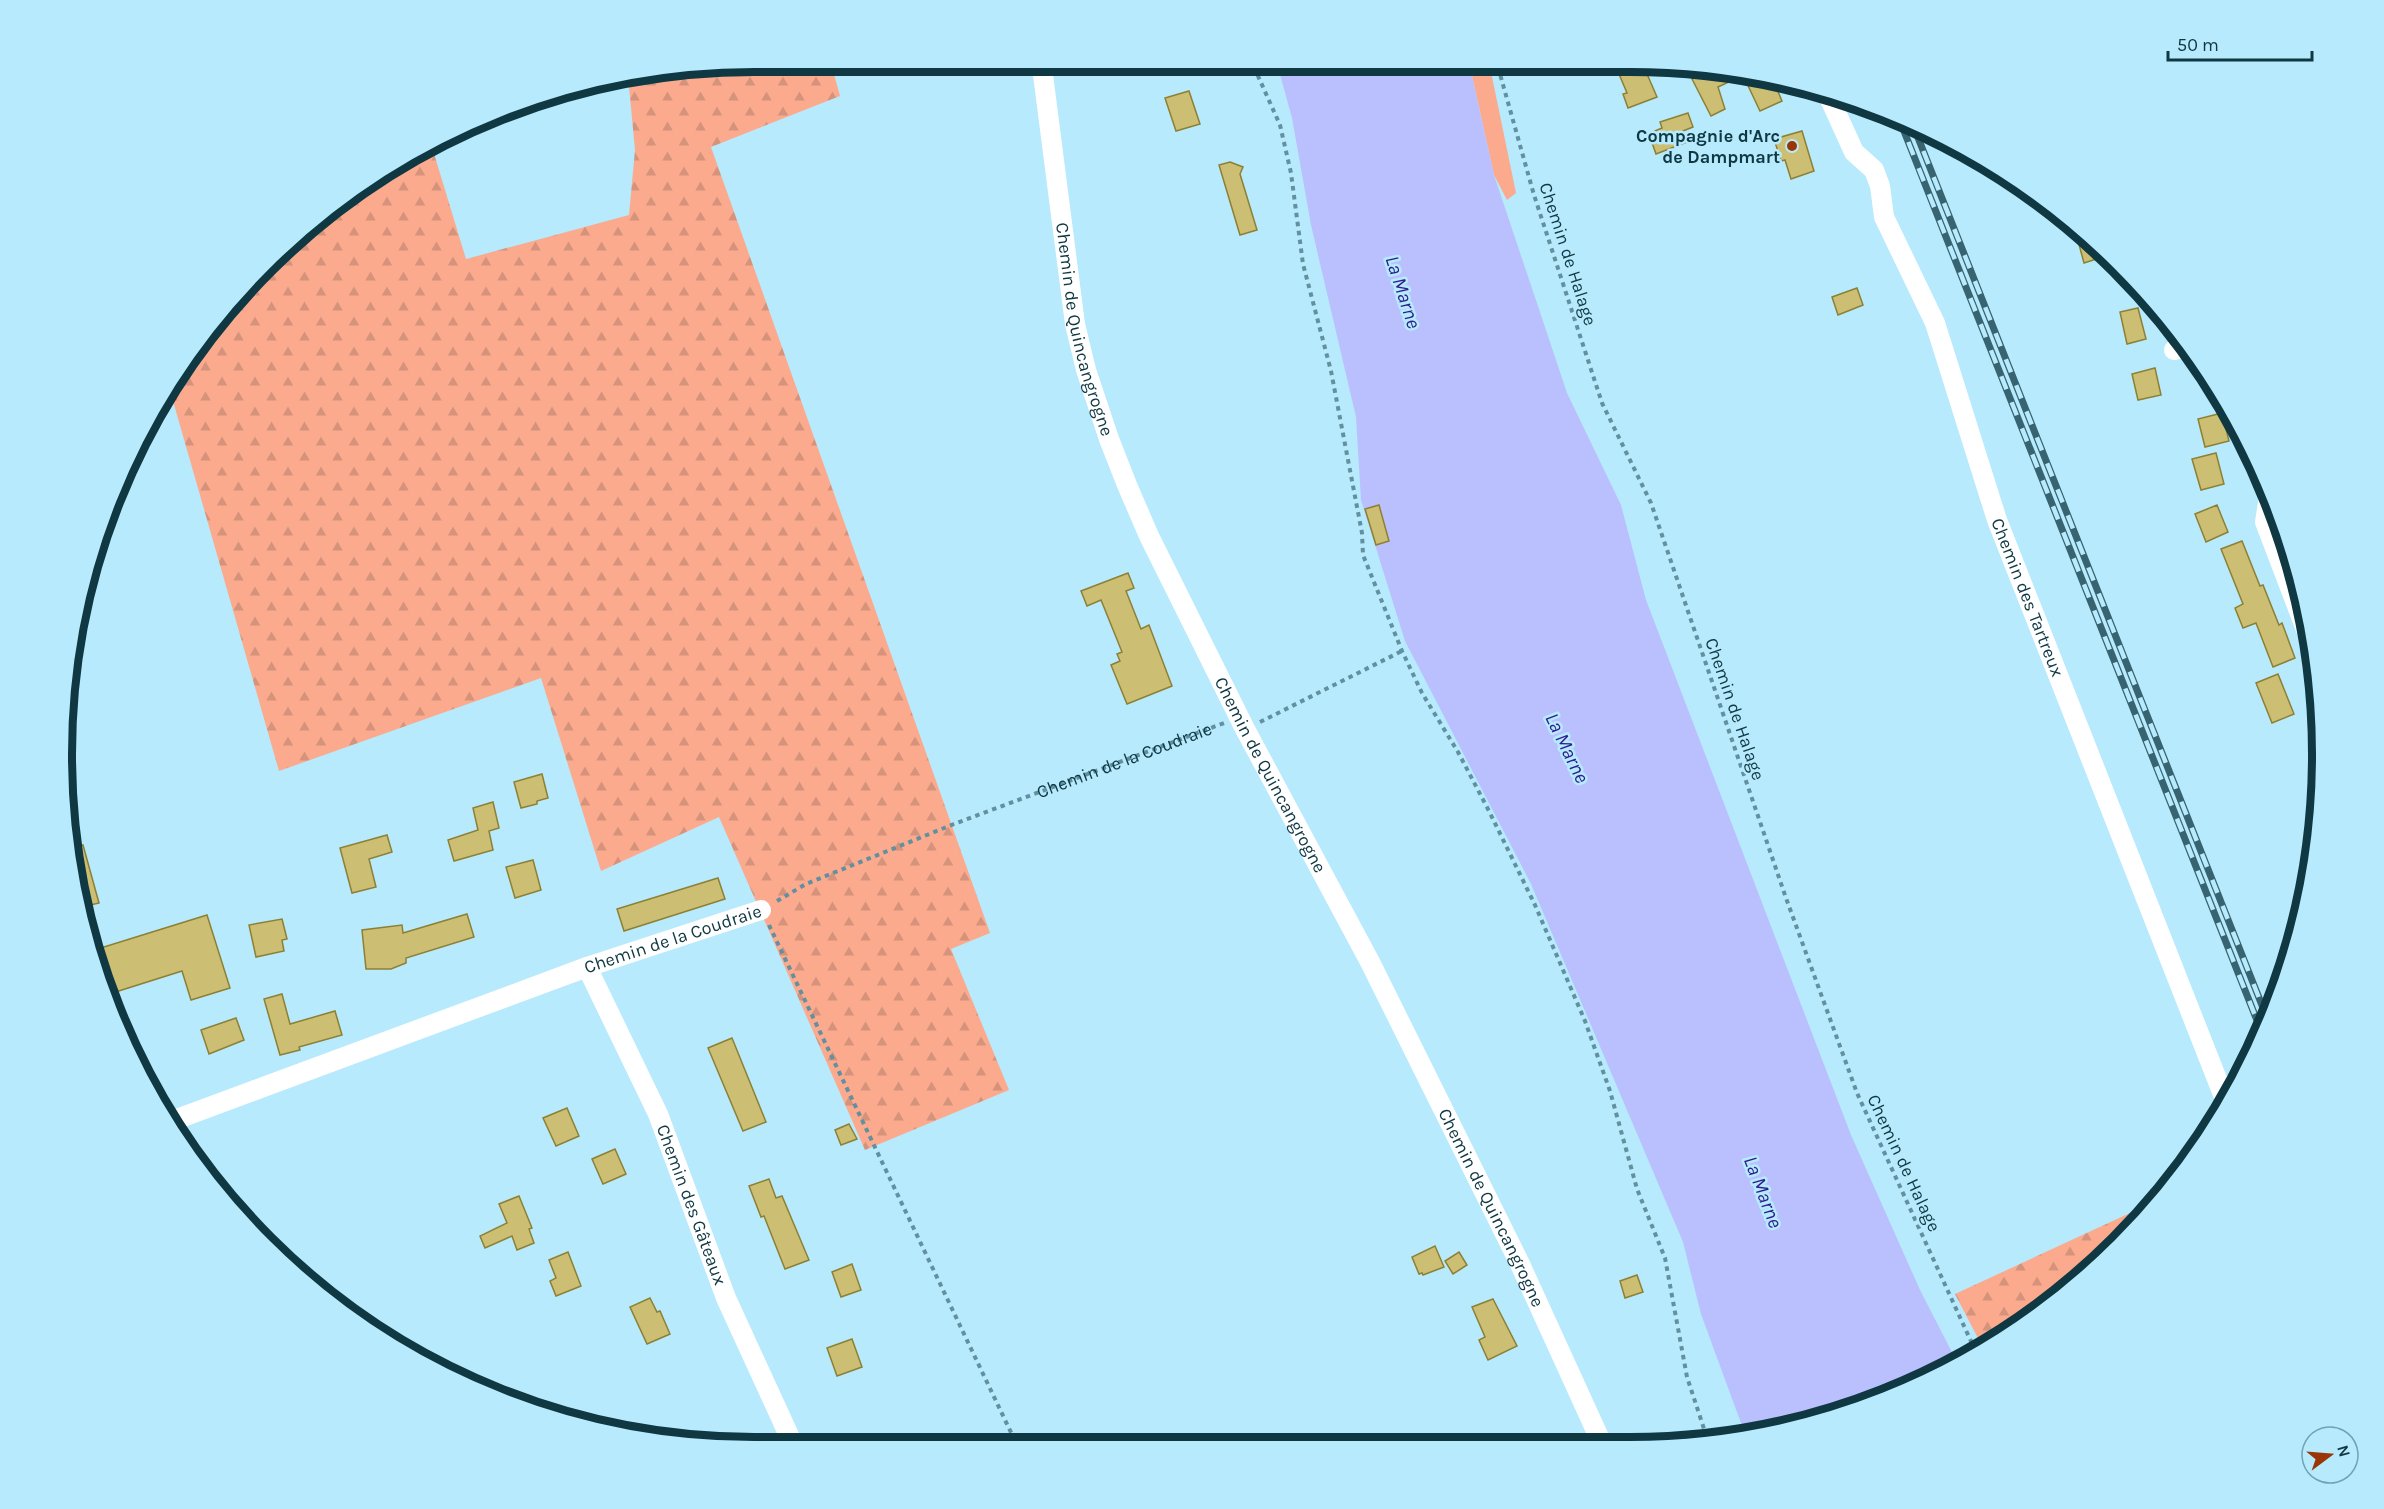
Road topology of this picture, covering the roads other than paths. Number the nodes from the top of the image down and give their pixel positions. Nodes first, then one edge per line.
1 (1043, 72) edge
2 (1832, 103) edge
3 (2267, 511) edge
4 (2293, 596) edge
5 (761, 910) road end
6 (587, 967) junction
7 (2223, 1093) edge
8 (177, 1119) edge
9 (790, 1437) edge
10 (1599, 1437) edge

1 - 10 street, Chemin de Quincangrogne
2 - 7 street, Chemin des Tartreux
3 - 4 street
5 - 6 street, Chemin de la Coudraie
6 - 8 street, Chemin de la Coudraie
6 - 9 street, Chemin des Gâteaux

